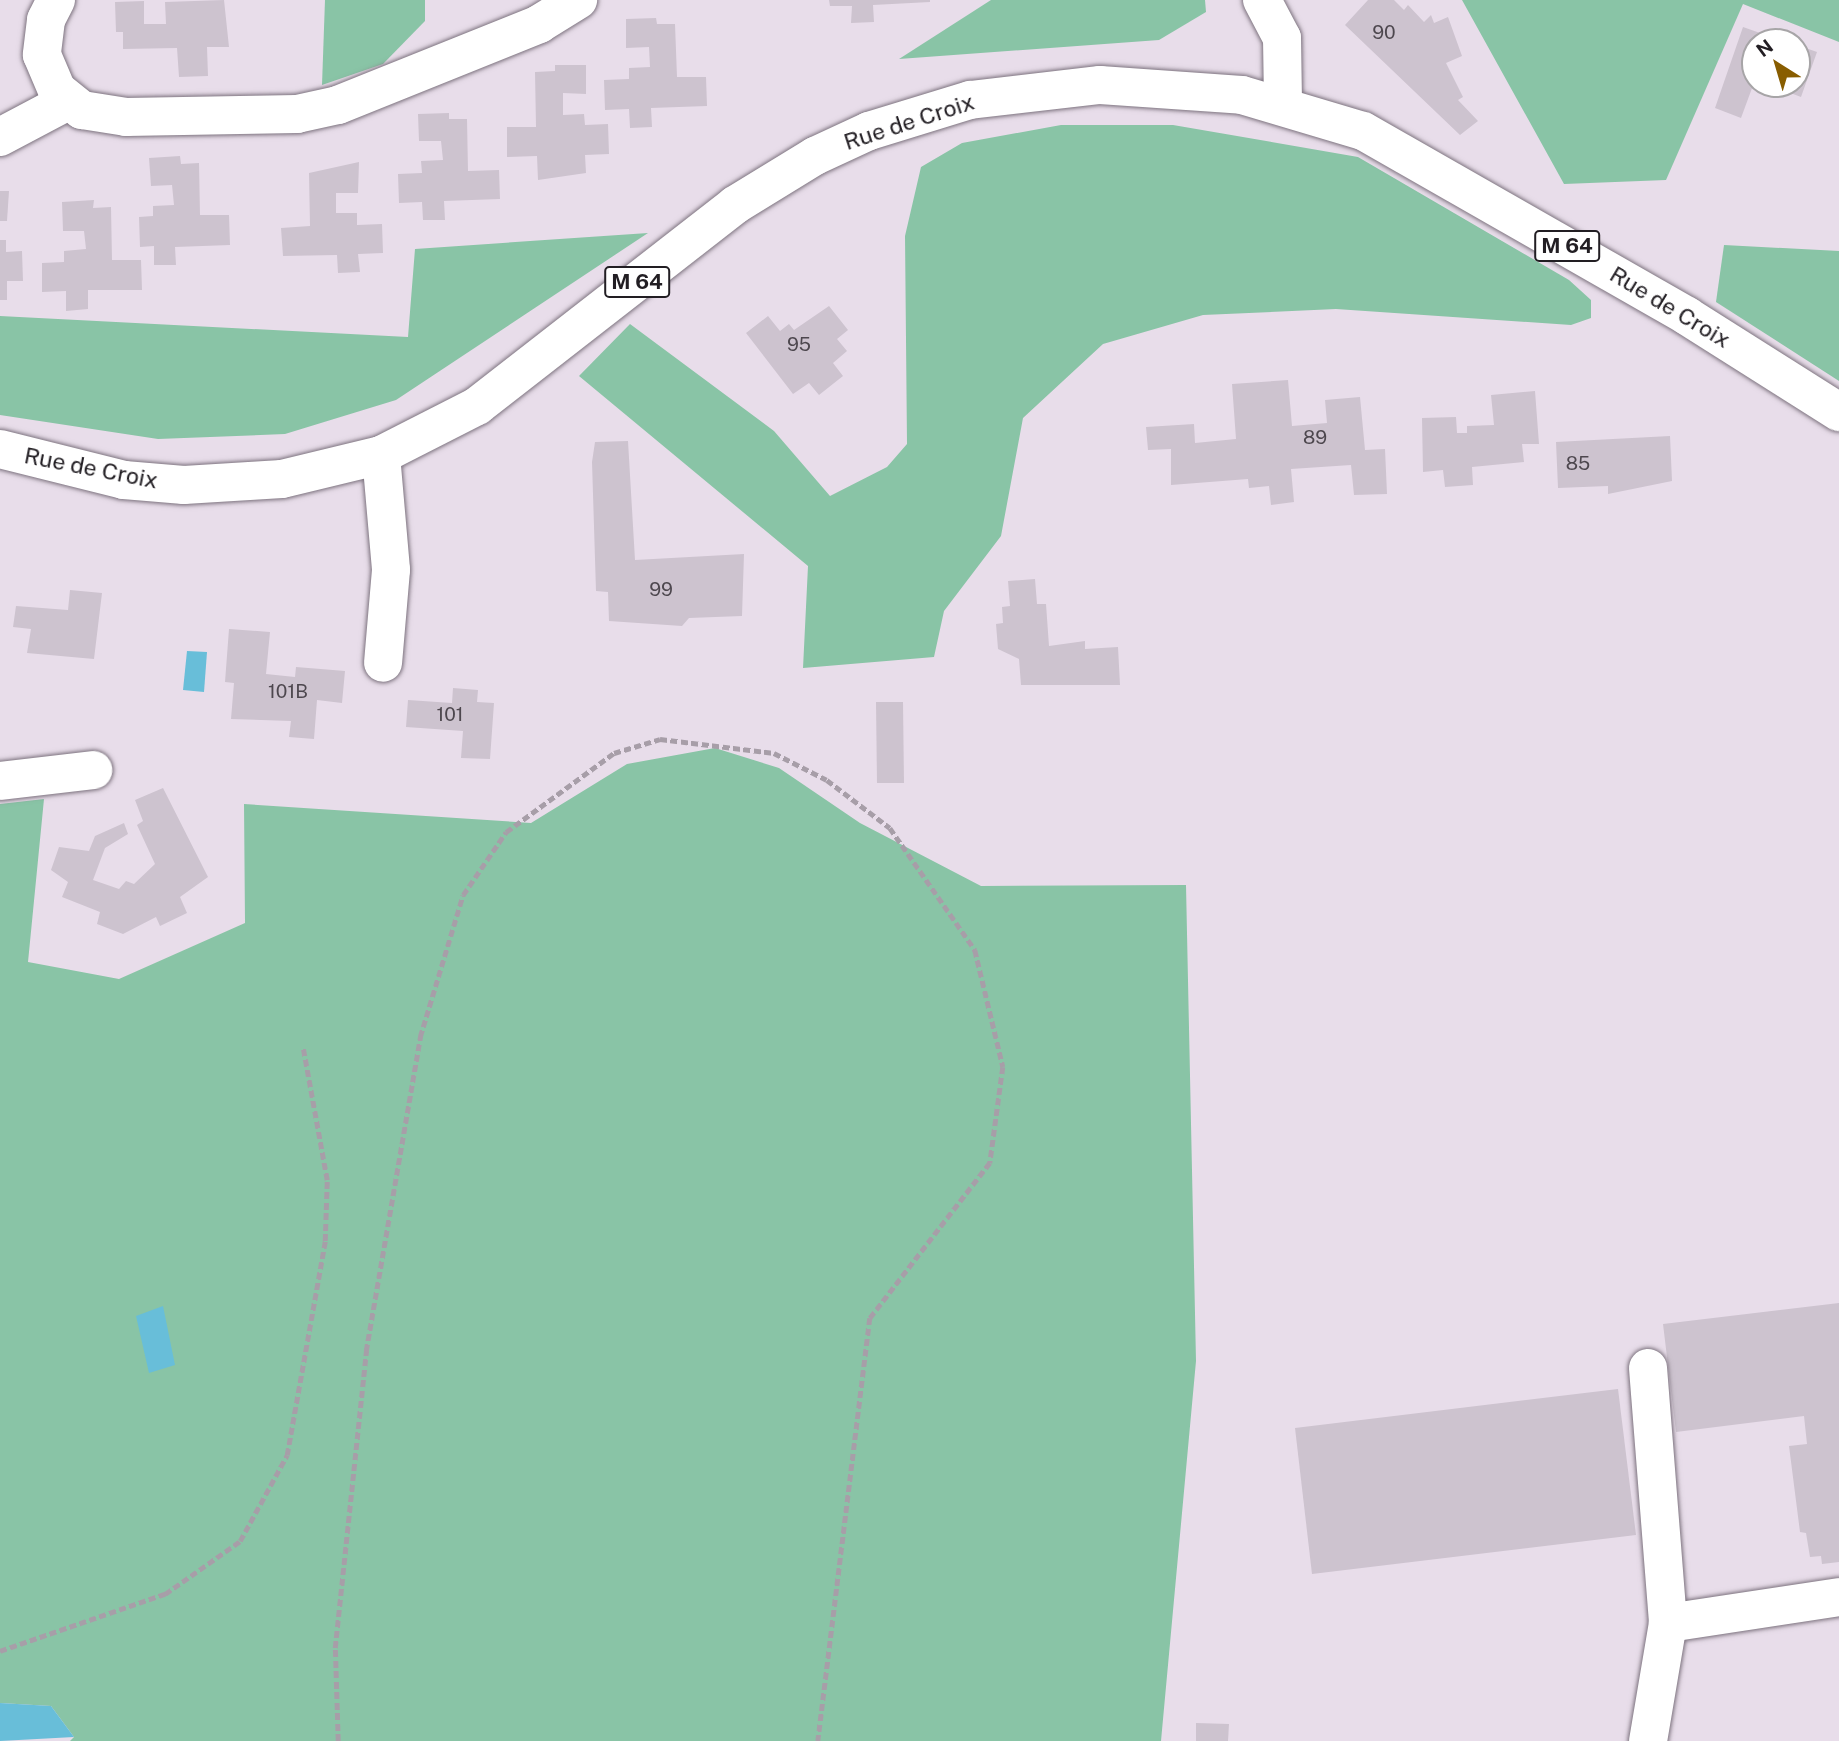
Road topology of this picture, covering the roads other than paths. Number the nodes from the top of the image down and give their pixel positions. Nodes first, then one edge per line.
1 (56, 0) edge
2 (578, 0) edge
3 (1262, 0) edge
4 (68, 101) junction
5 (1283, 104) junction
6 (0, 137) edge
7 (1839, 412) edge
8 (0, 451) edge
9 (381, 455) junction
10 (383, 663) dead end
11 (93, 769) dead end
12 (0, 781) edge
13 (1648, 1368) dead end
14 (1839, 1597) edge
15 (1668, 1623) junction
16 (1648, 1741) edge

1 - 4 main road
2 - 4 main road
3 - 5 main road
4 - 6 main road
5 - 7 main road, Rue de Croix / M 64
5 - 9 main road, Rue de Croix / M 64
8 - 9 main road, Rue de Croix / M 64
9 - 10 main road
11 - 12 main road
13 - 15 main road
14 - 15 main road
15 - 16 main road

